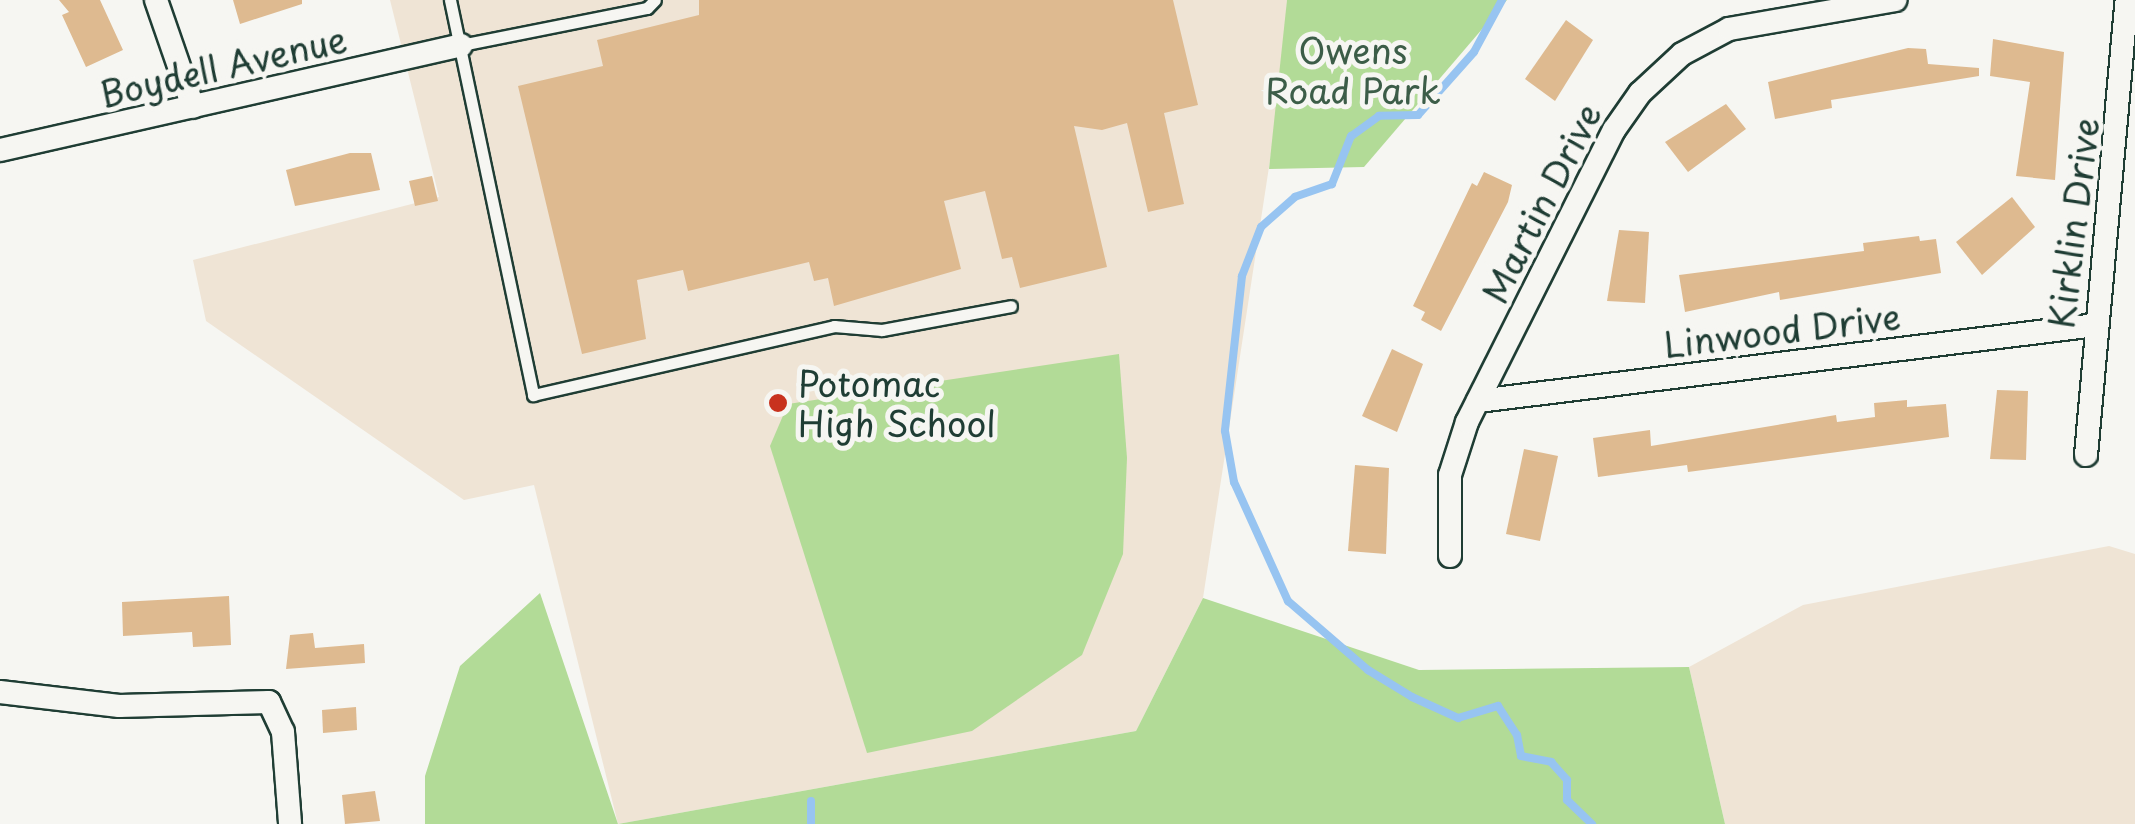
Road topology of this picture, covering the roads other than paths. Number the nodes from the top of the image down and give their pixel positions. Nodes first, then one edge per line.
1 (156, 0) edge
2 (450, 0) edge
3 (655, 0) edge
4 (1896, 0) edge
5 (2127, 0) edge
6 (461, 45) junction
7 (192, 107) junction
8 (0, 150) edge
9 (1011, 306) dead end
10 (2096, 325) junction
11 (1478, 401) junction
12 (2086, 455) dead end
13 (1450, 556) dead end
14 (0, 692) edge
15 (290, 824) edge

1 - 7 street
2 - 6 lane
3 - 6 lane
4 - 11 street, Martin Drive
5 - 10 street, Kirklin Drive
6 - 7 street, Boydell Avenue
6 - 9 lane
7 - 8 street, Boydell Avenue
10 - 11 street, Linwood Drive
10 - 12 street, Kirklin Drive
11 - 13 street, Martin Drive
14 - 15 street

